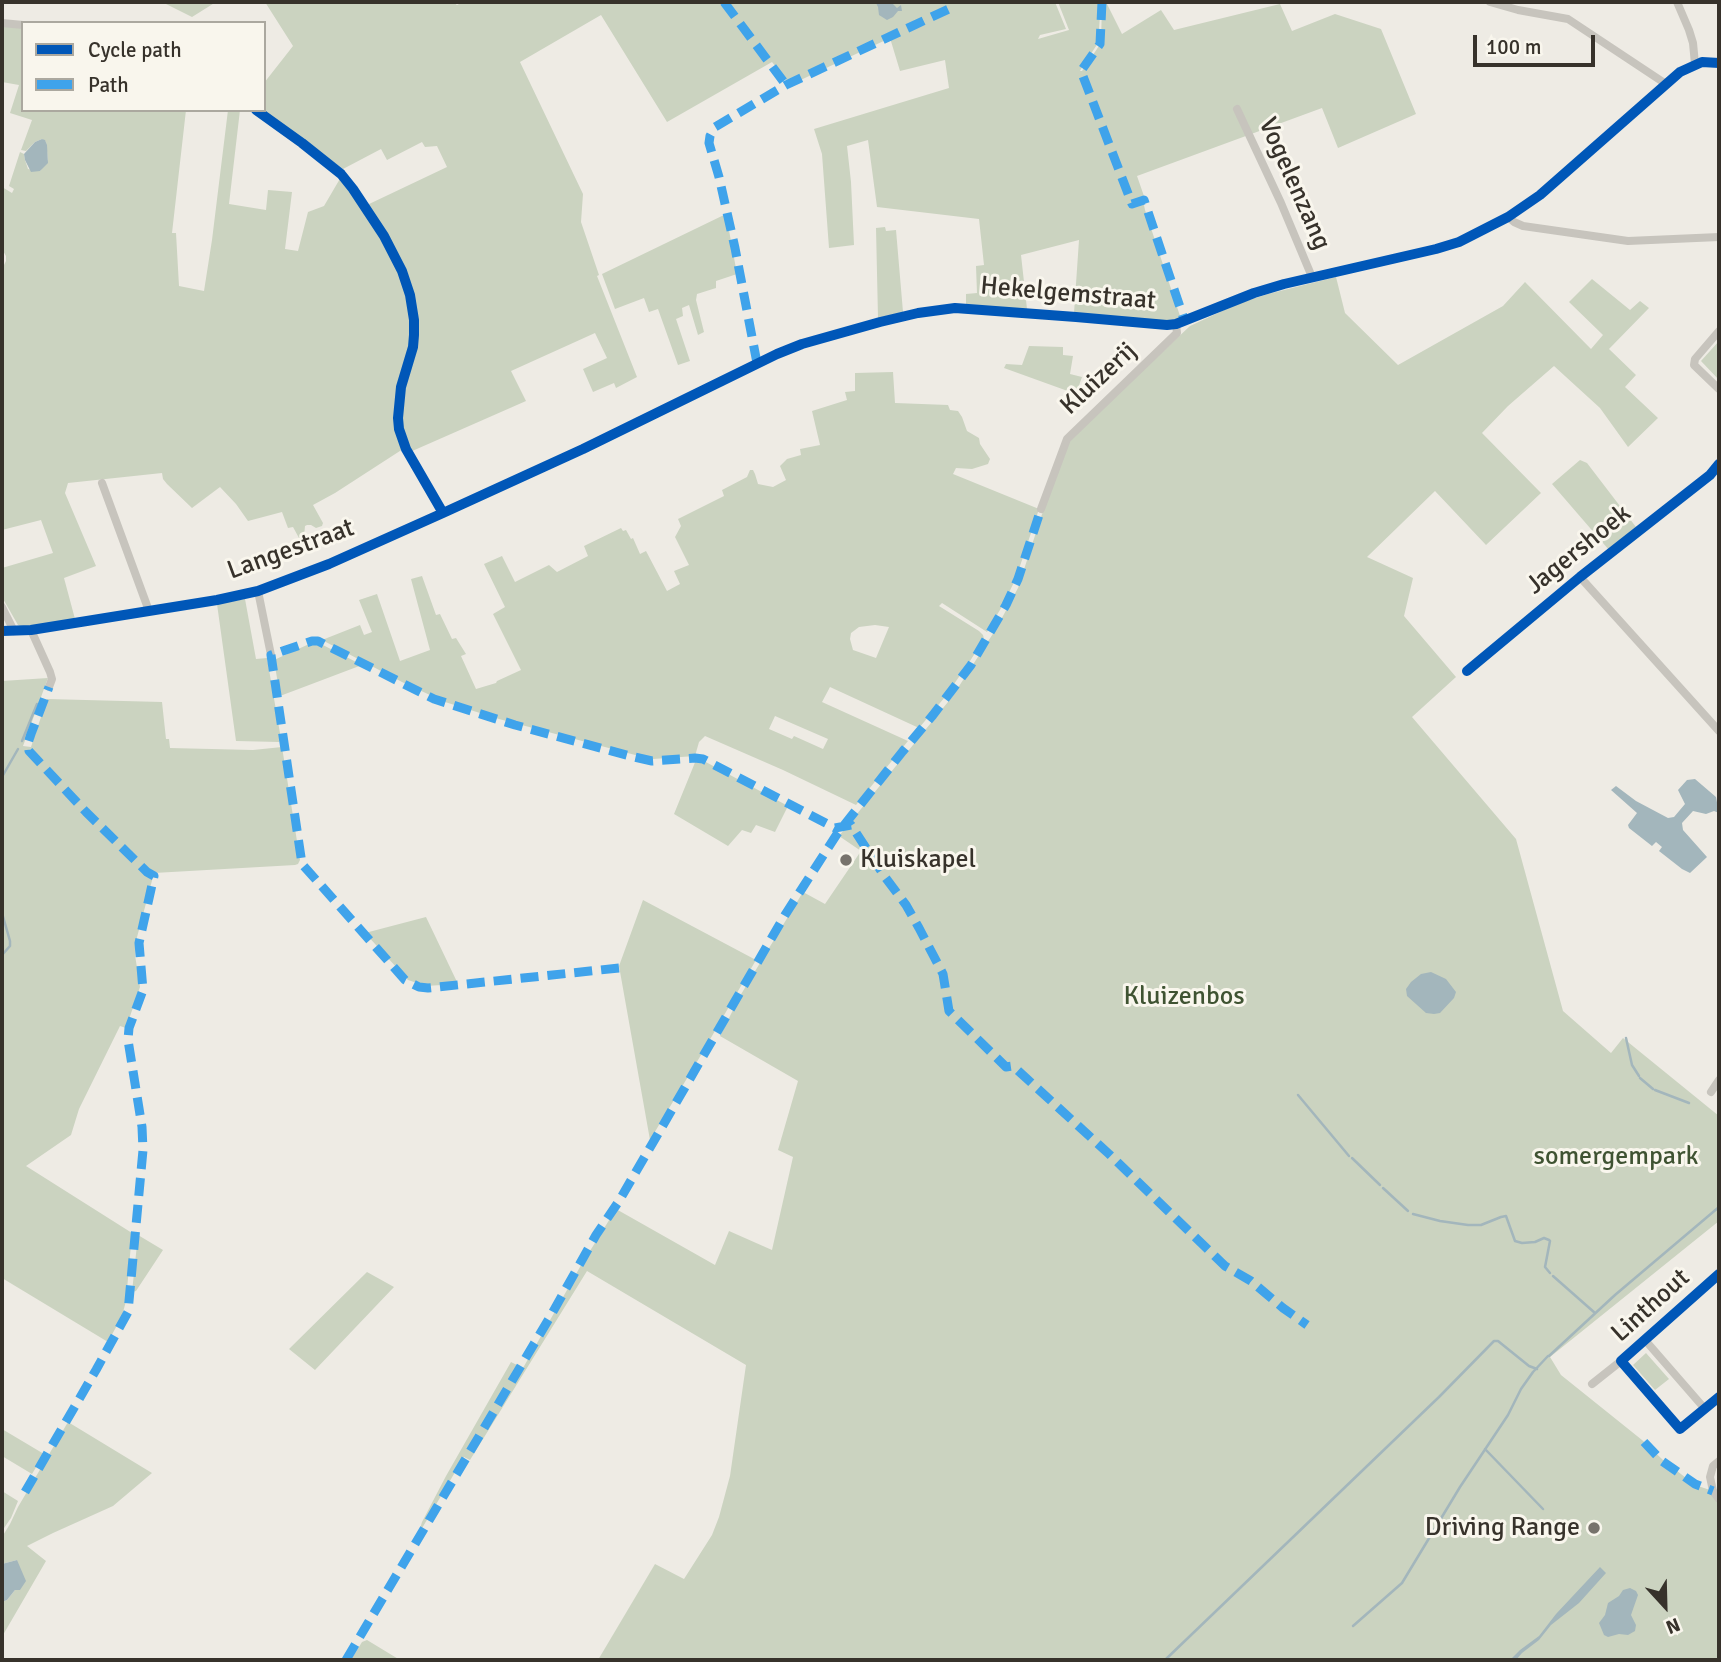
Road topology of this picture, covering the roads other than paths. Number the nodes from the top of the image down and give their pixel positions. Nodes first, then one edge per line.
1 (1490, 2) edge
2 (1676, 2) edge
3 (2, 23) edge
4 (21, 25) edge
5 (1719, 63) edge
6 (1695, 64) junction
7 (1665, 84) junction
8 (1237, 108) dead end
9 (259, 112) edge
10 (1508, 217) junction
11 (1719, 237) edge
12 (1312, 277) junction
13 (1177, 324) junction
14 (1719, 331) edge
15 (1719, 389) edge
16 (579, 451) joint
17 (1719, 464) edge
18 (102, 483) dead end
19 (1041, 509) dead end
20 (443, 513) junction
21 (1580, 577) junction
22 (258, 591) junction
23 (2, 607) edge
24 (149, 611) junction
25 (31, 630) junction
26 (2, 631) edge
27 (14, 631) junction
28 (271, 655) dead end
29 (1468, 671) dead end
30 (49, 687) dead end
31 (1719, 731) edge
32 (1719, 1080) edge
33 (1711, 1092) dead end
34 (1719, 1274) edge
35 (1645, 1340) junction
36 (1621, 1361) junction
37 (1592, 1384) dead end
38 (1719, 1397) edge
39 (1705, 1409) junction
40 (1719, 1461) edge
41 (1719, 1499) edge

1 - 7 street
2 - 6 street
3 - 4 street
5 - 6 street
6 - 7 street, Hekelgemstraat
7 - 10 street, Hekelgemstraat
8 - 12 street, Vogelenzang
9 - 20 street
10 - 11 street
10 - 12 street, Hekelgemstraat
12 - 13 street, Hekelgemstraat
13 - 16 street, Hekelgemstraat
13 - 19 street, Kluizerij
14 - 15 street
16 - 20 street, Langestraat
17 - 21 street, Jagershoek
18 - 24 street
20 - 22 street, Langestraat
21 - 29 street, Jagershoek
21 - 31 street
22 - 24 street, Langestraat
22 - 28 street
23 - 27 street
24 - 25 street, Langestraat
25 - 27 street, Langestraat
25 - 30 street
26 - 27 street, Langestraat
32 - 33 street
34 - 35 street, Linthout
35 - 36 street, Linthout
35 - 39 street, Linthout
36 - 37 street
36 - 39 street, Linthout
38 - 39 street, Linthout
40 - 41 street

